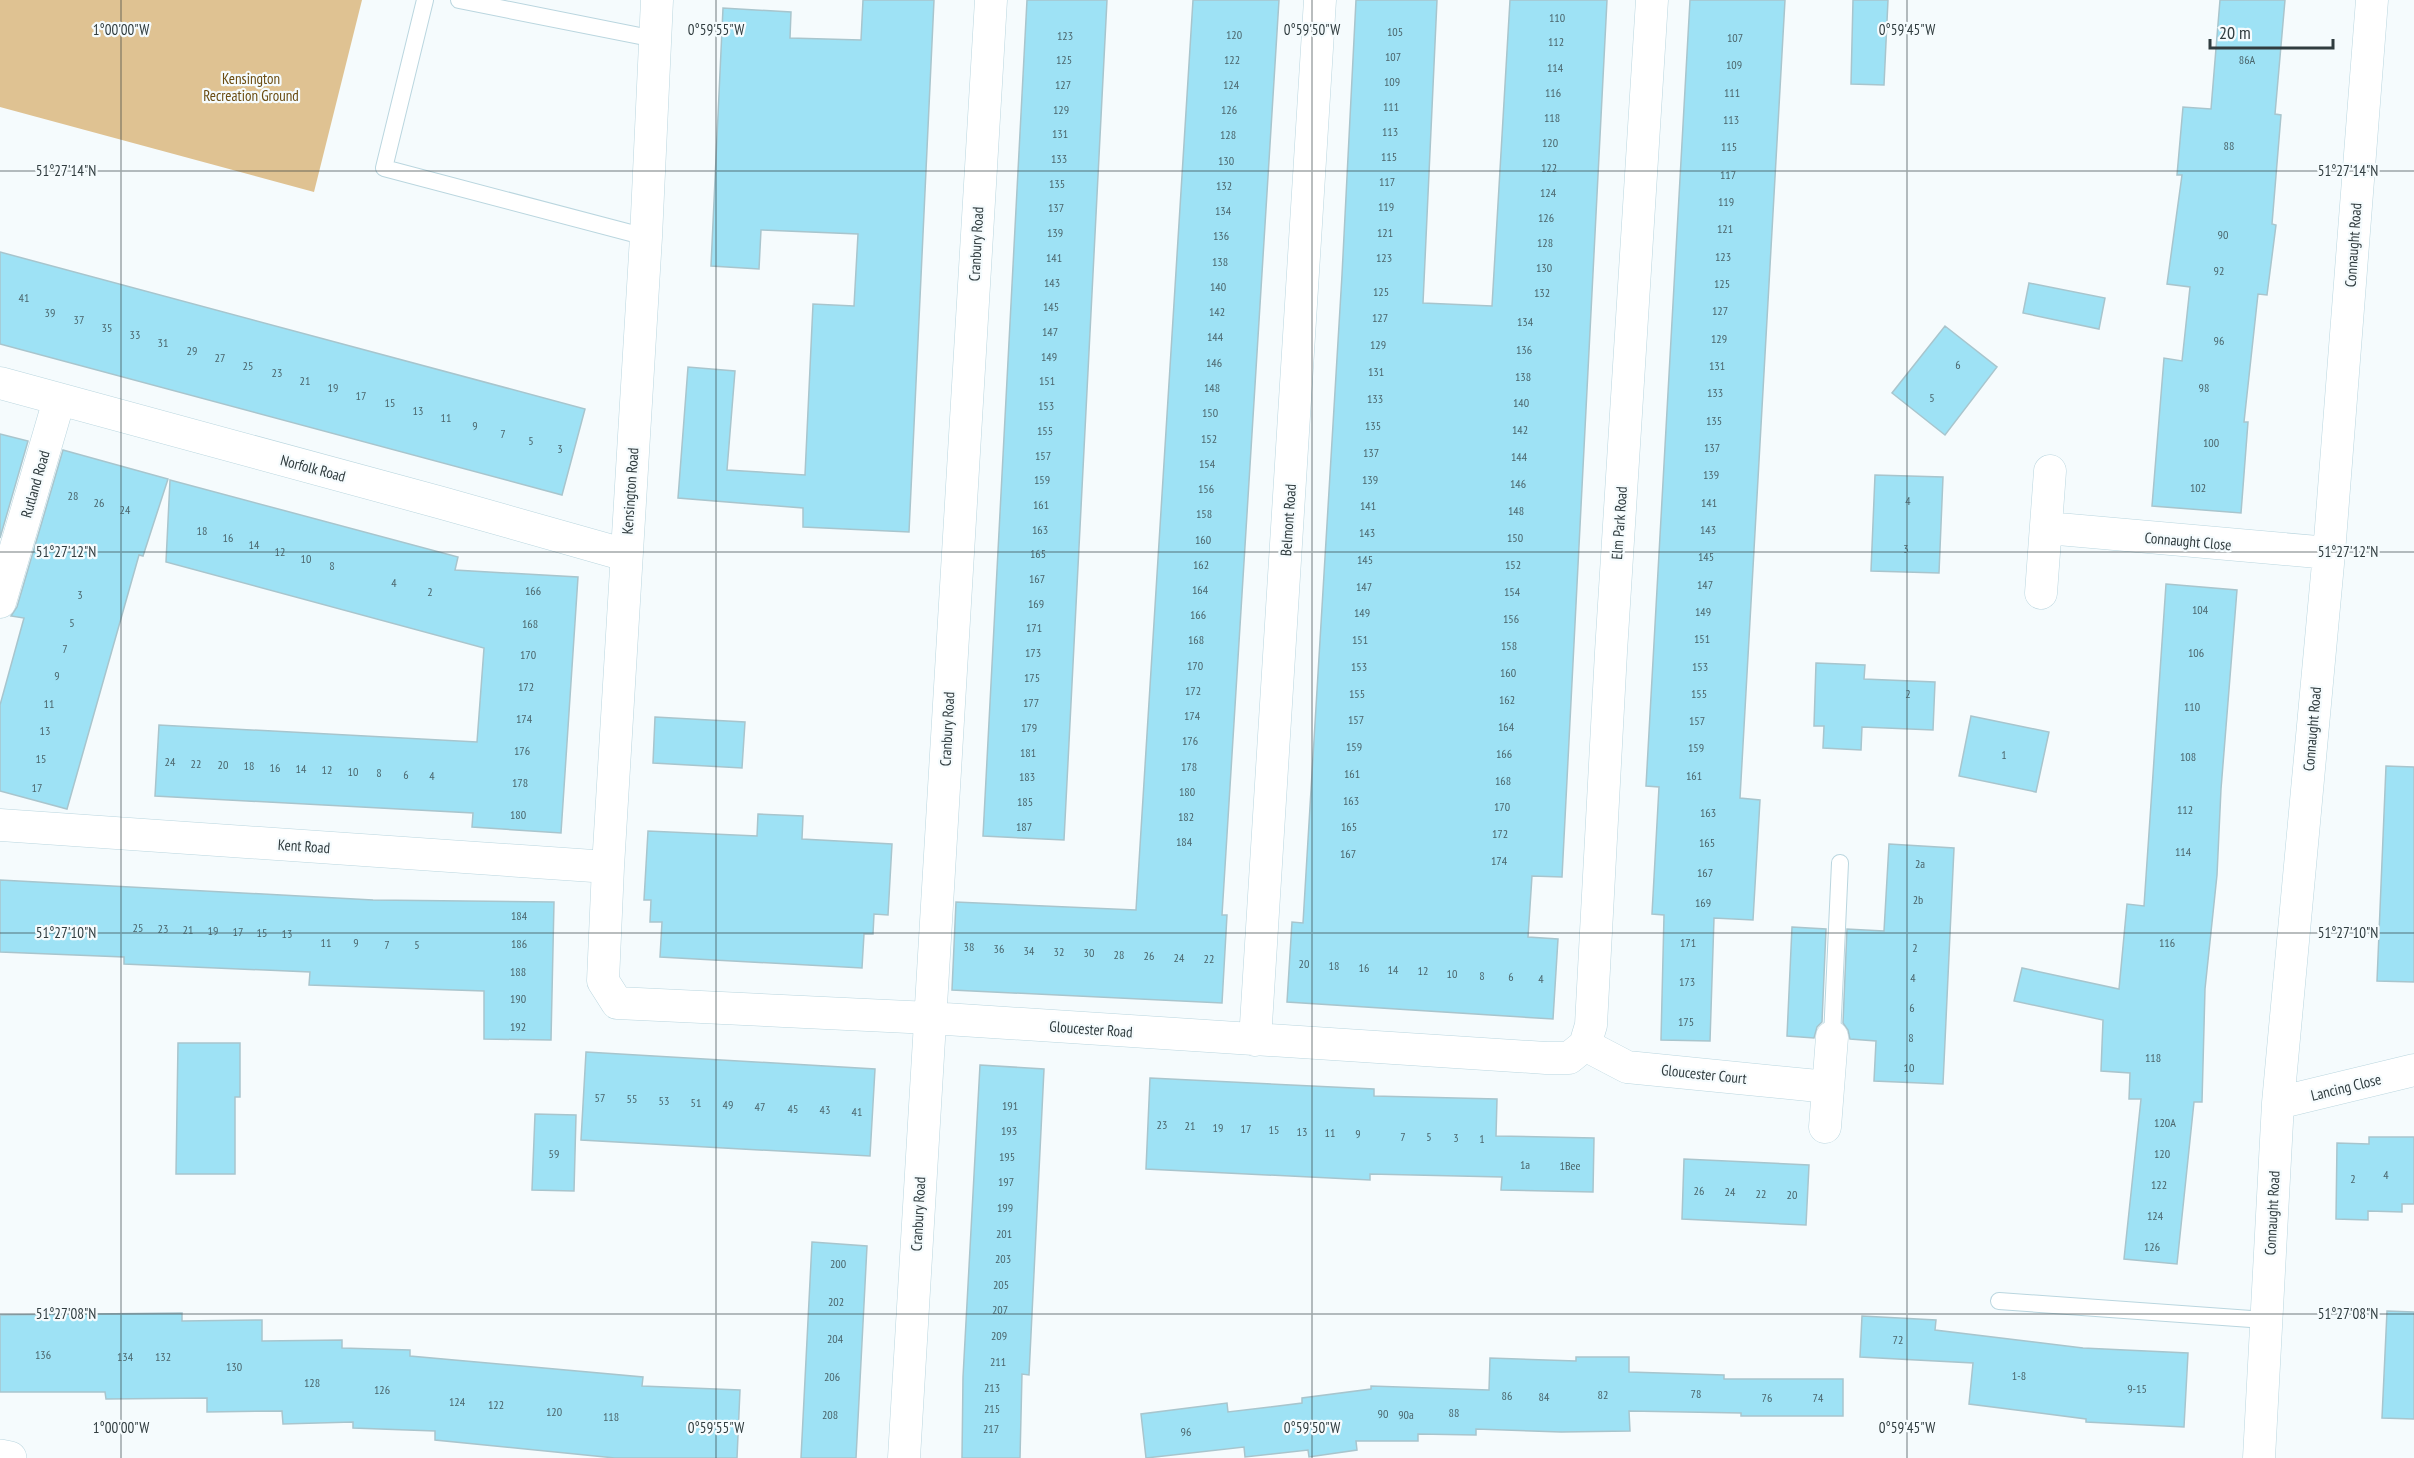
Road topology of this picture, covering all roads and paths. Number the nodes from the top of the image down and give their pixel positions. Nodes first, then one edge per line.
1 (425, 0) edge
2 (459, 0) edge
3 (657, 0) edge
4 (991, 0) edge
5 (1320, 0) edge
6 (1653, 0) edge
7 (2372, 0) edge
8 (655, 39) junction
9 (646, 237) junction
10 (0, 384) edge
11 (59, 400) junction
12 (2050, 471) dead end
13 (2048, 528) junction
14 (2329, 553) junction
15 (626, 555) junction
16 (2041, 593) dead end
17 (0, 602) edge
18 (0, 825) edge
19 (1840, 863) dead end
20 (608, 867) junction
21 (603, 981) joint
22 (930, 1018) junction
23 (1832, 1037) joint
24 (1255, 1040) junction
25 (1585, 1045) junction
26 (2414, 1070) edge
27 (1828, 1087) junction
28 (2278, 1103) junction
29 (1825, 1127) dead end
30 (1999, 1300) dead end
31 (2265, 1320) junction
32 (0, 1456) edge
33 (10, 1458) edge
34 (904, 1458) edge
35 (2259, 1458) edge

1 - 9 lane
2 - 8 lane
3 - 8 street, Kensington Road
4 - 22 street, Cranbury Road
5 - 24 street, Belmont Road
6 - 25 street, Elm Park Road
7 - 14 street, Connaught Road
8 - 9 street, Kensington Road
9 - 15 street, Kensington Road
10 - 11 street, Norfolk Road
11 - 15 street, Norfolk Road
11 - 17 street, Rutland Road
12 - 13 street
13 - 14 street, Connaught Close
13 - 16 street
14 - 28 street, Connaught Road
15 - 20 street, Kensington Road
18 - 20 street, Kent Road
19 - 23 lane
20 - 21 street, Kensington Road
21 - 22 street, Gloucester Road
22 - 24 street, Gloucester Road
22 - 34 street, Cranbury Road
23 - 27 street
24 - 25 street, Gloucester Road
25 - 27 street, Gloucester Court
26 - 28 street, Lancing Close
27 - 29 street
28 - 31 street, Connaught Road
30 - 31 lane
31 - 35 street, Connaught Road
32 - 33 street

